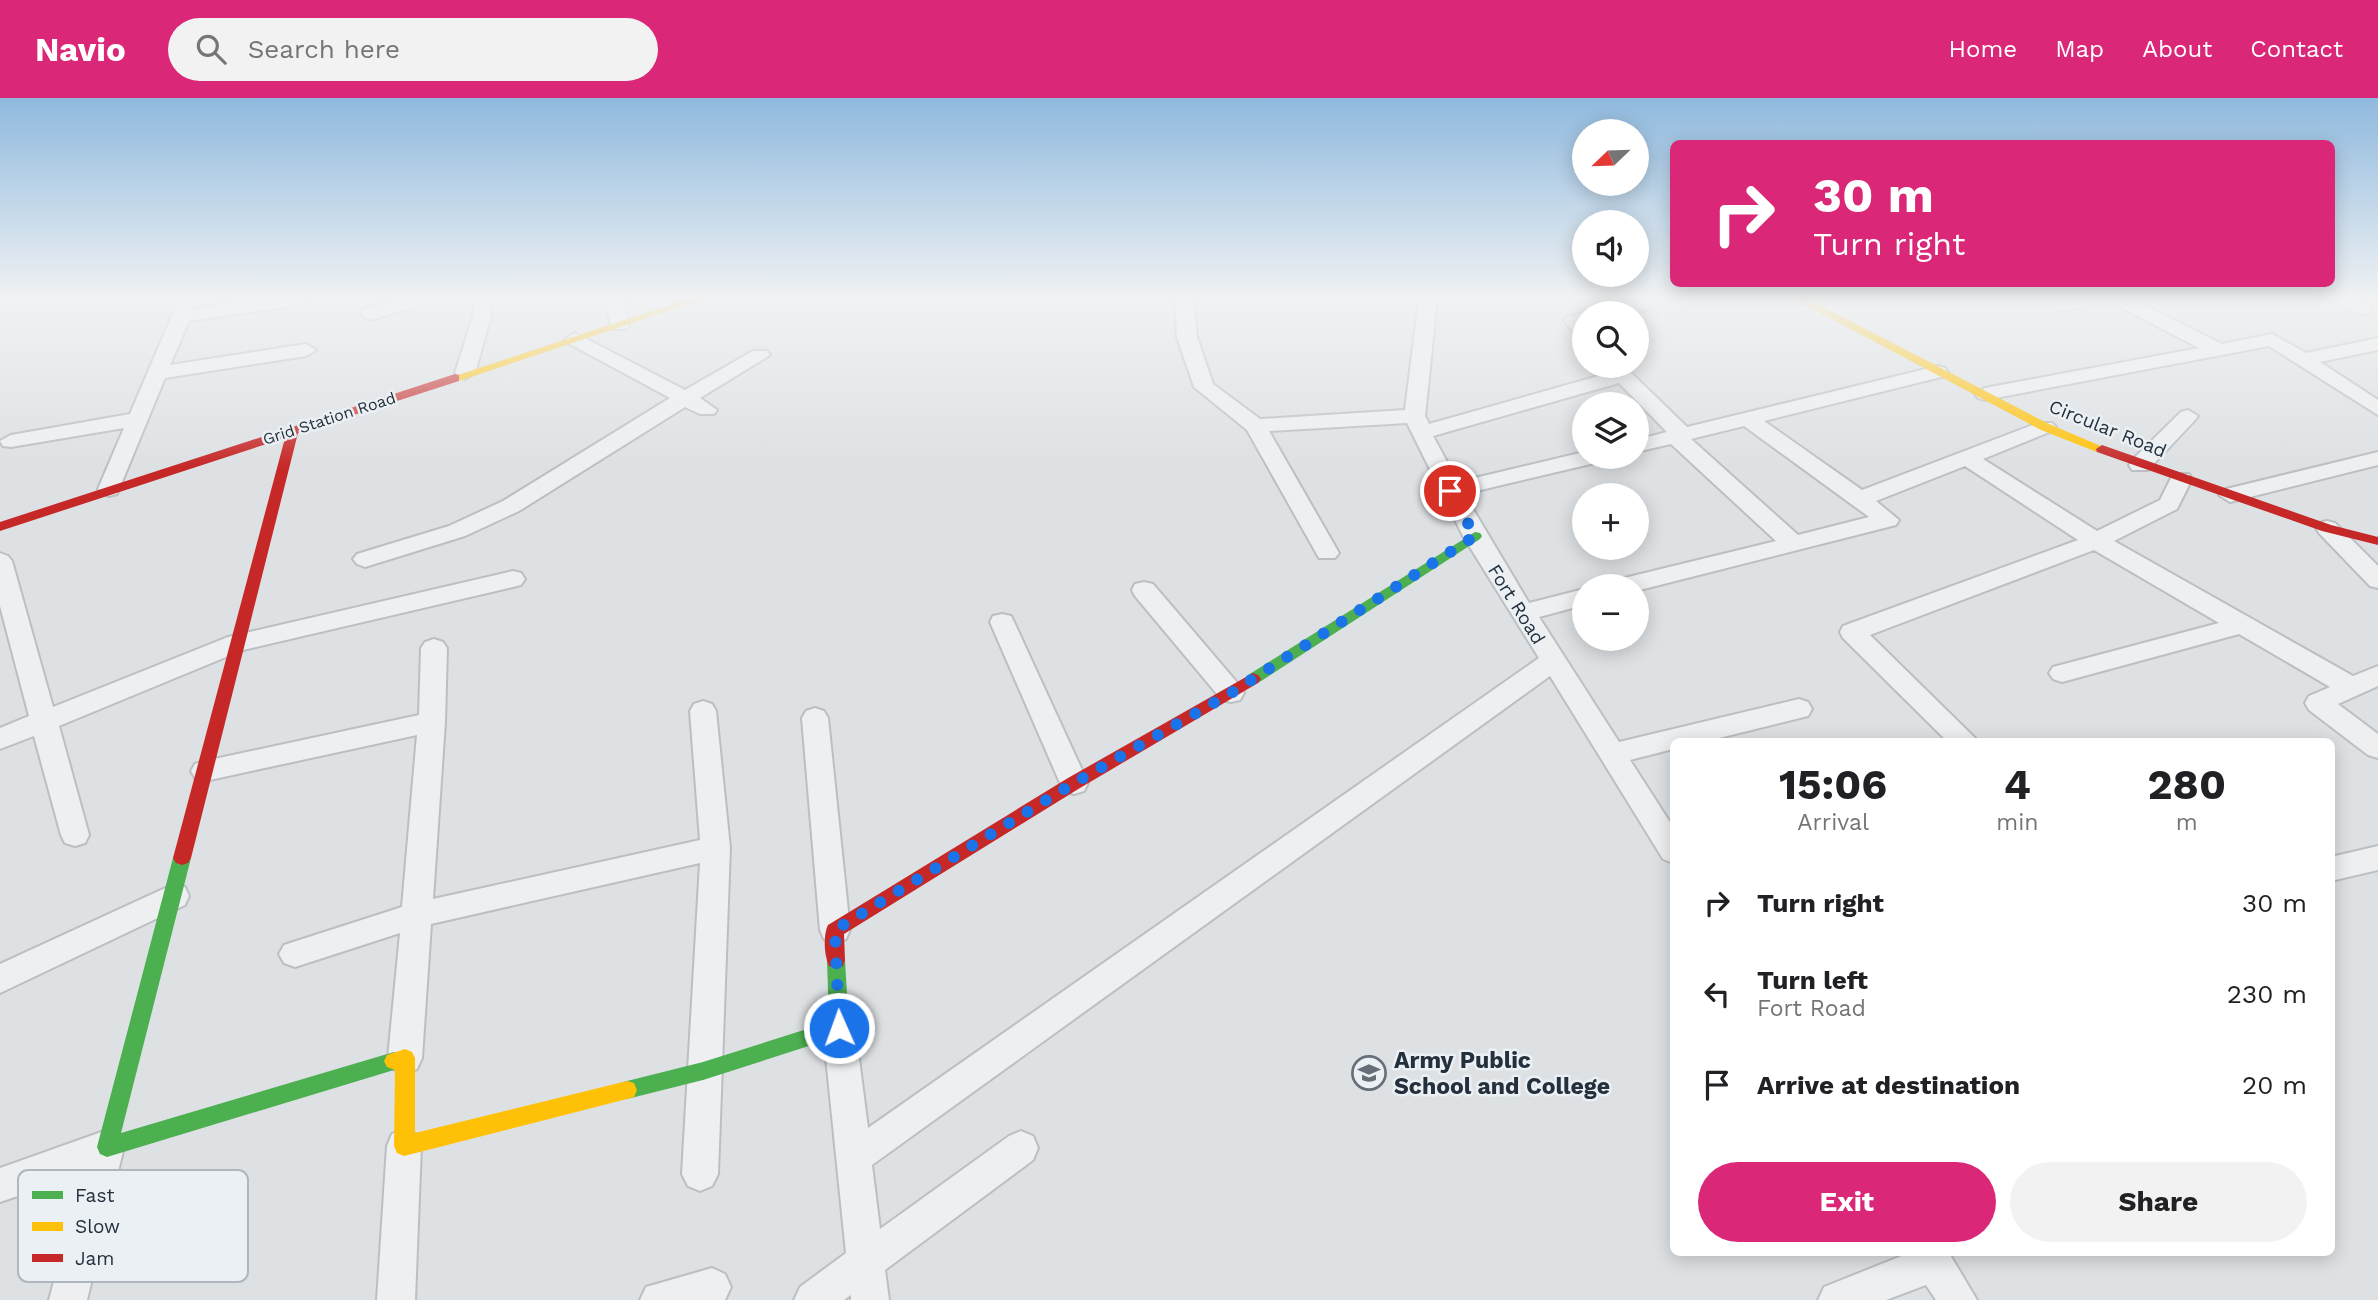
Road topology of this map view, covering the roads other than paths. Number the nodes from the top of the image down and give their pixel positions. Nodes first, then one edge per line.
1 (165, 355) edge
2 (273, 355) edge
3 (470, 355) edge
4 (523, 355) edge
5 (605, 355) edge
6 (760, 355) dead end
7 (1193, 355) edge
8 (1424, 355) edge
9 (1906, 355) edge
10 (2192, 355) edge
11 (2295, 355) edge
12 (2325, 355) edge
13 (2302, 360) junction
14 (1938, 372) junction
15 (158, 373) junction
16 (465, 373) junction
17 (1591, 378) edge
18 (1624, 378) edge
19 (1986, 394) junction
20 (685, 398) junction
21 (2378, 409) edge
22 (707, 410) dead end
23 (2188, 416) dead end
24 (139, 419) junction
25 (1748, 419) junction
26 (1418, 424) junction
27 (1255, 426) junction
28 (2045, 427) junction
29 (293, 430) junction
30 (1679, 435) junction
31 (11, 441) dead end
32 (1649, 443) edge
33 (2378, 457) edge
34 (1967, 458) junction
35 (1572, 462) edge
36 (2140, 465) junction
37 (2180, 480) junction
38 (109, 489) junction
39 (1450, 491) junction
40 (2230, 495) junction
41 (1860, 499) junction
42 (0, 527) edge
43 (2327, 528) junction
44 (1475, 536) junction
45 (2096, 541) junction
46 (2378, 541) edge
47 (1794, 543) junction
48 (1327, 553) dead end
49 (365, 559) dead end
50 (0, 561) edge
51 (513, 579) dead end
52 (1649, 580) edge
53 (2378, 580) edge
54 (1144, 590) dead end
55 (1572, 600) edge
56 (1522, 613) junction
57 (1002, 622) dead end
58 (2242, 625) junction
59 (237, 643) junction
60 (434, 648) dead end
61 (1553, 661) junction
62 (2062, 673) dead end
63 (2378, 675) edge
64 (2351, 687) junction
65 (1231, 693) junction
66 (1800, 709) dead end
67 (702, 710) dead end
68 (815, 718) dead end
69 (44, 722) junction
70 (432, 722) junction
71 (1679, 738) edge
72 (1961, 738) edge
73 (0, 739) edge
74 (1670, 740) edge
75 (2378, 748) edge
76 (1612, 754) junction
77 (205, 771) junction
78 (1074, 783) junction
79 (75, 835) dead end
80 (1670, 845) edge
81 (715, 848) junction
82 (2378, 858) edge
83 (2335, 868) edge
84 (174, 897) junction
85 (417, 915) junction
86 (835, 930) junction
87 (295, 954) dead end
88 (0, 979) edge
89 (839, 1028) junction
90 (405, 1058) junction
91 (703, 1071) junction
92 (404, 1146) junction
93 (107, 1148) junction
94 (1021, 1148) dead end
95 (855, 1157) junction
96 (43, 1170) edge
97 (101, 1170) edge
98 (700, 1174) dead end
99 (18, 1179) edge
100 (0, 1185) edge
101 (1930, 1258) edge
102 (866, 1264) junction
103 (73, 1282) edge
104 (712, 1287) dead end
105 (68, 1300) edge
106 (396, 1300) edge
107 (659, 1300) edge
108 (813, 1300) edge
109 (870, 1300) edge
110 (1837, 1300) edge
111 (1958, 1300) edge

1 - 15 street
2 - 15 street
3 - 16 street
4 - 16 street, Grid Station Road
5 - 20 street
6 - 20 street
7 - 27 street
8 - 26 street
9 - 14 street, Circular Road
10 - 19 street
11 - 13 street
12 - 13 street
13 - 21 street
14 - 19 street, Circular Road
14 - 25 street
15 - 24 street
16 - 29 street, Grid Station Road
17 - 26 street
18 - 30 street
19 - 28 street, Circular Road
20 - 22 street
20 - 49 street
23 - 36 street
24 - 31 street
24 - 38 street
25 - 30 street
25 - 41 street
26 - 27 street
26 - 39 street, Fort Road
27 - 48 street
28 - 34 street
28 - 36 street, Circular Road
29 - 38 street, Grid Station Road
29 - 59 street
30 - 32 street
30 - 47 street
33 - 40 street
34 - 41 street
34 - 45 street
35 - 39 street
36 - 37 street, Circular Road
37 - 40 street, Circular Road
37 - 45 street
38 - 42 street, Grid Station Road
39 - 44 street, Fort Road
40 - 43 street, Circular Road
41 - 47 street
43 - 46 street, Circular Road
43 - 53 street
44 - 56 street, Fort Road
44 - 65 street
45 - 58 street
45 - 72 street
47 - 52 street
50 - 69 street
51 - 59 street
54 - 65 street
55 - 56 street
56 - 61 street, Fort Road
57 - 78 street
58 - 62 street
58 - 64 street
59 - 69 street
59 - 77 street
60 - 70 street
61 - 76 street, Fort Road
61 - 95 street
63 - 64 street
64 - 75 street
65 - 78 street
66 - 71 street
67 - 81 street
68 - 86 street
69 - 73 street
69 - 79 street
70 - 77 street
70 - 85 street
74 - 76 street
76 - 80 street, Fort Road
77 - 84 street
78 - 86 street
81 - 85 street
81 - 91 street
82 - 83 street
84 - 88 street
84 - 93 street
85 - 87 street
85 - 90 street
86 - 89 street
89 - 91 street
89 - 95 street
90 - 92 street
90 - 93 street
91 - 92 street
91 - 98 street
92 - 106 street
93 - 96 street
93 - 97 street
94 - 102 street
95 - 102 street
99 - 100 street
101 - 110 street
101 - 111 street
102 - 108 street
102 - 109 street
103 - 105 street
104 - 107 street

